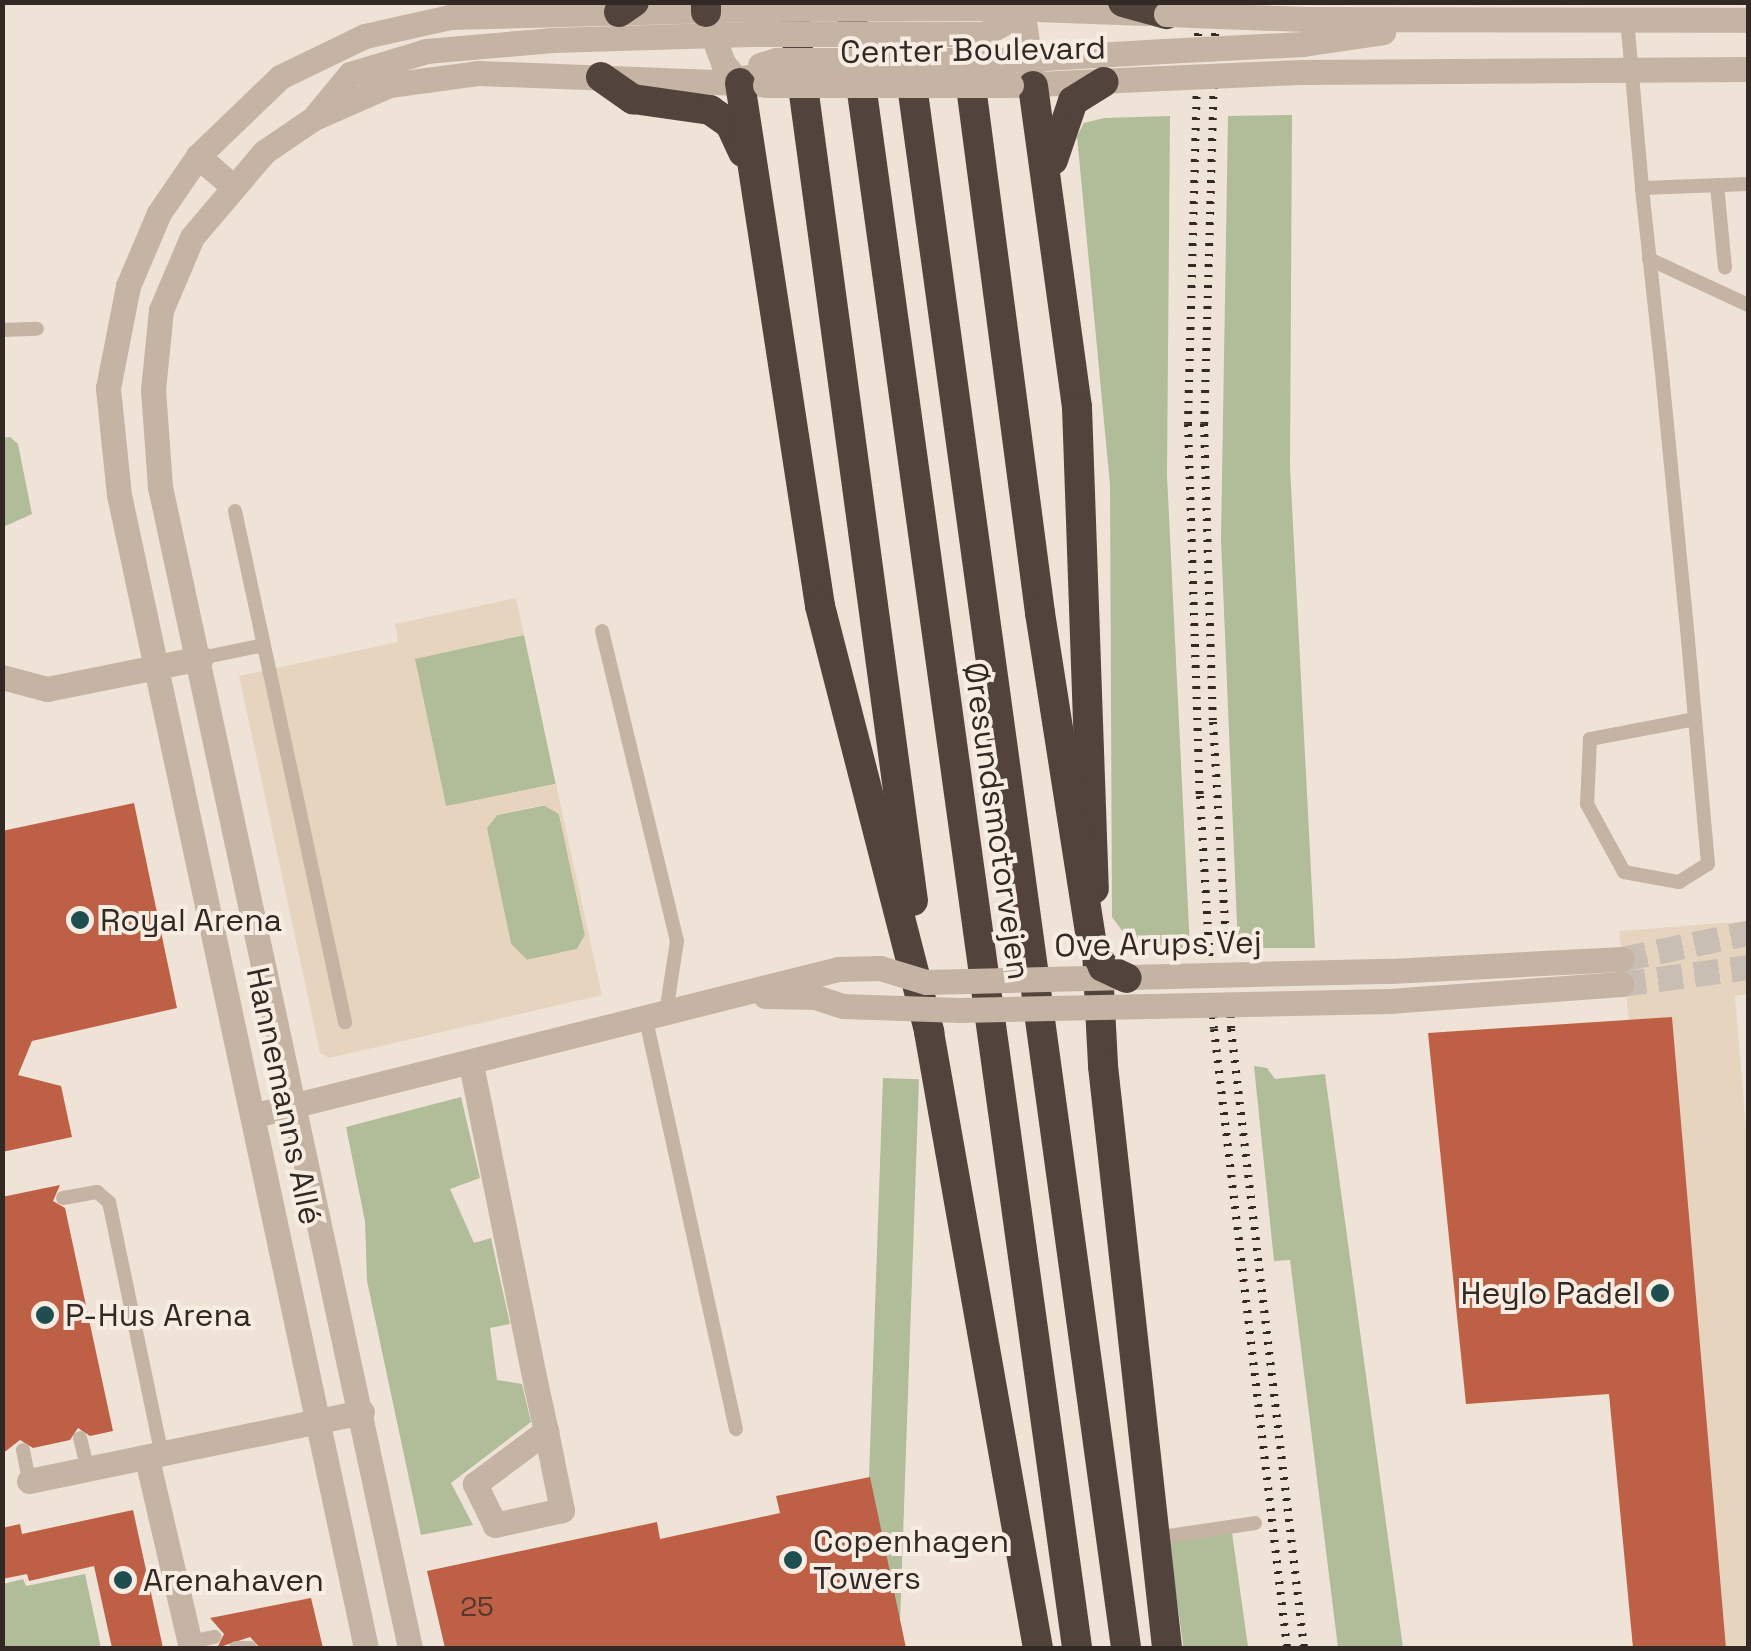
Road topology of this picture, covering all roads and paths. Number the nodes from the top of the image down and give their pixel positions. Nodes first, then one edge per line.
1 (791, 2) edge
2 (850, 2) edge
3 (901, 2) edge
4 (960, 2) edge
5 (1123, 2) edge
6 (627, 8) edge
7 (1017, 10) edge
8 (1166, 14) junction
9 (708, 17) edge
10 (1627, 19) junction
11 (1748, 20) edge
12 (1304, 31) junction
13 (1631, 67) junction
14 (1748, 69) edge
15 (1021, 73) junction
16 (601, 77) junction
17 (755, 78) junction
18 (1104, 82) junction
19 (314, 118) junction
20 (198, 156) junction
21 (1049, 177) junction
22 (1748, 184) edge
23 (231, 185) junction
24 (1717, 186) junction
25 (1642, 188) junction
26 (760, 222) junction
27 (1650, 259) junction
28 (1724, 268) dead end
29 (1748, 305) edge
30 (37, 328) dead end
31 (2, 330) edge
32 (235, 511) dead end
33 (602, 631) dead end
34 (264, 645) junction
35 (201, 658) junction
36 (158, 668) junction
37 (2, 677) edge
38 (1695, 719) junction
39 (1127, 978) junction
40 (926, 982) junction
41 (701, 1004) junction
42 (960, 1010) junction
43 (656, 1017) junction
44 (345, 1022) dead end
45 (471, 1064) junction
46 (296, 1106) junction
47 (256, 1115) junction
48 (63, 1198) dead end
49 (362, 1412) junction
50 (320, 1422) junction
51 (736, 1429) dead end
52 (546, 1431) dead end
53 (80, 1438) dead end
54 (23, 1450) dead end
55 (155, 1458) junction
56 (88, 1471) junction
57 (30, 1481) joint
58 (1255, 1523) dead end
59 (1156, 1538) junction
60 (198, 1642) edge
61 (236, 1648) edge
62 (250, 1648) edge
63 (366, 1648) edge
64 (410, 1648) edge
65 (1038, 1648) edge
66 (1077, 1648) edge
67 (1126, 1648) edge
68 (1167, 1648) edge

1 - 40 highway
2 - 66 highway, Øresundsmotorvejen
3 - 67 highway, Øresundsmotorvejen
4 - 39 highway, bridge
5 - 8 highway
6 - 9 street, Center Boulevard
6 - 20 street, Center Boulevard
7 - 8 street, Center Boulevard
7 - 9 street, Center Boulevard, bridge
7 - 15 street
8 - 12 street, Center Boulevard, bridge
9 - 17 street
9 - 19 street
10 - 11 street, Center Boulevard
10 - 12 street, Center Boulevard
10 - 13 lane
12 - 15 street, bridge
13 - 14 street, Center Boulevard
13 - 18 street, Center Boulevard, bridge
13 - 25 lane
15 - 17 street, Center Boulevard, bridge
15 - 18 street, Center Boulevard
15 - 21 highway
16 - 17 street, Center Boulevard
16 - 19 street, Center Boulevard
16 - 26 highway
17 - 26 highway
18 - 21 highway
19 - 23 street, Center Boulevard
20 - 23 street
20 - 36 street, Hannemanns Allé
21 - 59 highway
22 - 24 lane
23 - 35 street, Hannemanns Allé
24 - 25 lane
24 - 28 lane
25 - 27 lane
26 - 65 highway
27 - 29 lane
27 - 38 lane
30 - 31 lane
32 - 34 lane
33 - 43 lane
34 - 35 lane
34 - 44 lane
35 - 36 street
35 - 46 street, Hannemanns Allé
36 - 37 street
36 - 47 street, Hannemanns Allé
38 - 38 lane
39 - 40 street, Ove Arups Vej, bridge
39 - 42 street, Ove Arups Vej, bridge
40 - 41 street, Ove Arups Vej, bridge
40 - 42 highway, bridge
41 - 42 street, Ove Arups Vej, bridge
41 - 43 street, Ove Arups Vej
43 - 45 street, Ove Arups Vej
43 - 51 lane
45 - 46 street, Ove Arups Vej
45 - 52 street
46 - 47 street, Ove Arups Vej
46 - 49 street, Hannemanns Allé
47 - 50 street, Hannemanns Allé
48 - 55 lane
49 - 50 street
49 - 64 street, Hannemanns Allé
50 - 55 street
50 - 63 street, Hannemanns Allé
53 - 56 lane
54 - 57 lane
55 - 56 street
55 - 60 street
56 - 57 street
58 - 59 lane
59 - 68 highway
61 - 62 lane

